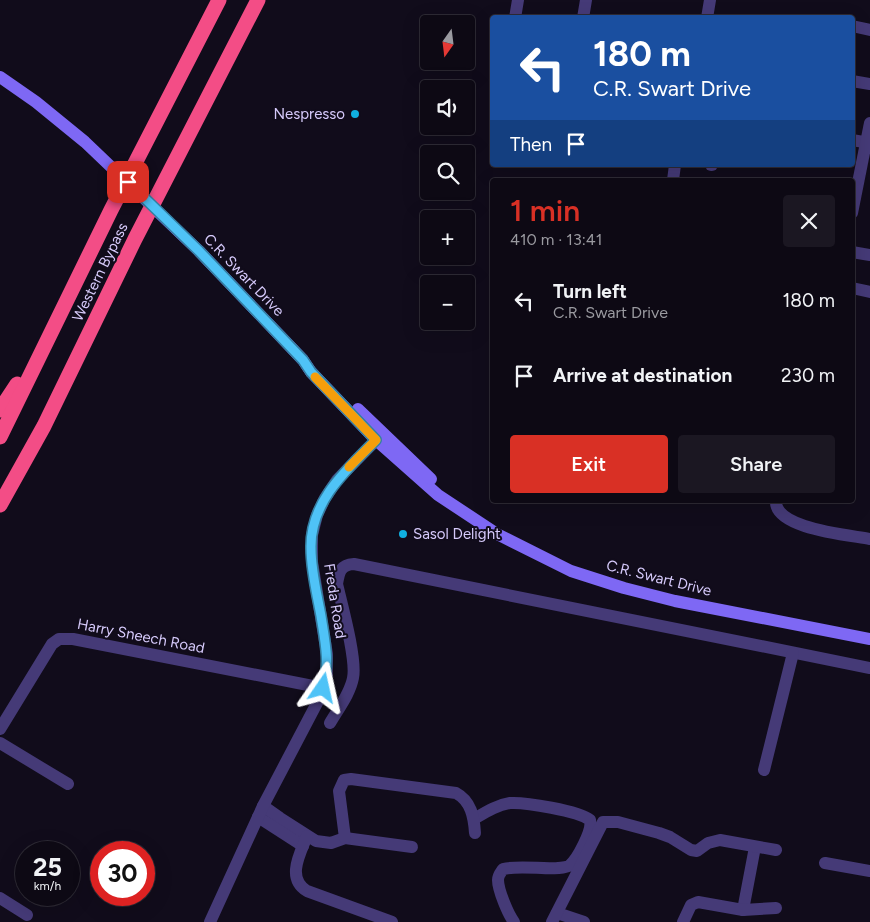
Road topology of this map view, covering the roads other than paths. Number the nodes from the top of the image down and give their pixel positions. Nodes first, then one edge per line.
1 (219, 0) edge
2 (258, 0) edge
3 (518, 0) edge
4 (586, 0) edge
5 (710, 0) edge
6 (516, 15) edge
7 (584, 15) edge
8 (708, 15) edge
9 (855, 27) edge
10 (870, 30) edge
11 (0, 77) edge
12 (855, 82) edge
13 (870, 84) edge
14 (870, 123) edge
15 (855, 140) edge
16 (868, 142) edge
17 (855, 190) edge
18 (855, 194) edge
19 (870, 197) edge
20 (855, 252) edge
21 (870, 255) edge
22 (855, 289) edge
23 (870, 292) edge
24 (53, 332) junction
25 (0, 410) edge
26 (44, 426) junction
27 (0, 437) edge
28 (379, 437) junction
29 (775, 503) edge
30 (0, 505) edge
31 (0, 513) edge
32 (870, 539) edge
33 (870, 638) edge
34 (793, 653) junction
35 (870, 668) edge
36 (323, 688) junction
37 (330, 723) dead end
38 (0, 730) edge
39 (0, 743) edge
40 (764, 770) dead end
41 (68, 784) dead end
42 (261, 811) junction
43 (474, 819) junction
44 (475, 833) dead end
45 (345, 838) junction
46 (305, 841) junction
47 (412, 847) dead end
48 (755, 848) junction
49 (776, 850) dead end
50 (825, 863) dead end
51 (870, 871) edge
52 (0, 898) edge
53 (776, 908) dead end
54 (743, 910) junction
55 (27, 915) dead end
56 (554, 917) edge
57 (210, 922) edge
58 (392, 922) edge
59 (514, 922) edge
60 (584, 922) edge
61 (683, 922) edge

1 - 24 highway, Western Bypass
2 - 26 highway, Western Bypass
3 - 6 street
4 - 7 street
5 - 8 street
9 - 10 street
11 - 28 street, C.R. Swart Drive
12 - 13 street
14 - 16 street
15 - 16 street
16 - 17 street
18 - 19 street
20 - 21 street
22 - 23 street
24 - 25 highway
24 - 27 highway, Western Bypass
26 - 30 highway, Western Bypass
26 - 31 highway
28 - 33 street, C.R. Swart Drive
28 - 36 street, Freda Road
29 - 32 street
34 - 35 street
34 - 37 street
34 - 40 street
36 - 38 street, Harry Sneech Road
36 - 42 street, Freda Road
39 - 41 street
42 - 46 street
42 - 57 street, Freda Road
43 - 44 street
43 - 45 street
43 - 59 street
45 - 46 street
45 - 47 street
46 - 58 street
48 - 49 street
48 - 54 street
48 - 56 street
50 - 51 street
52 - 55 street
53 - 54 street
54 - 61 street
56 - 60 street

